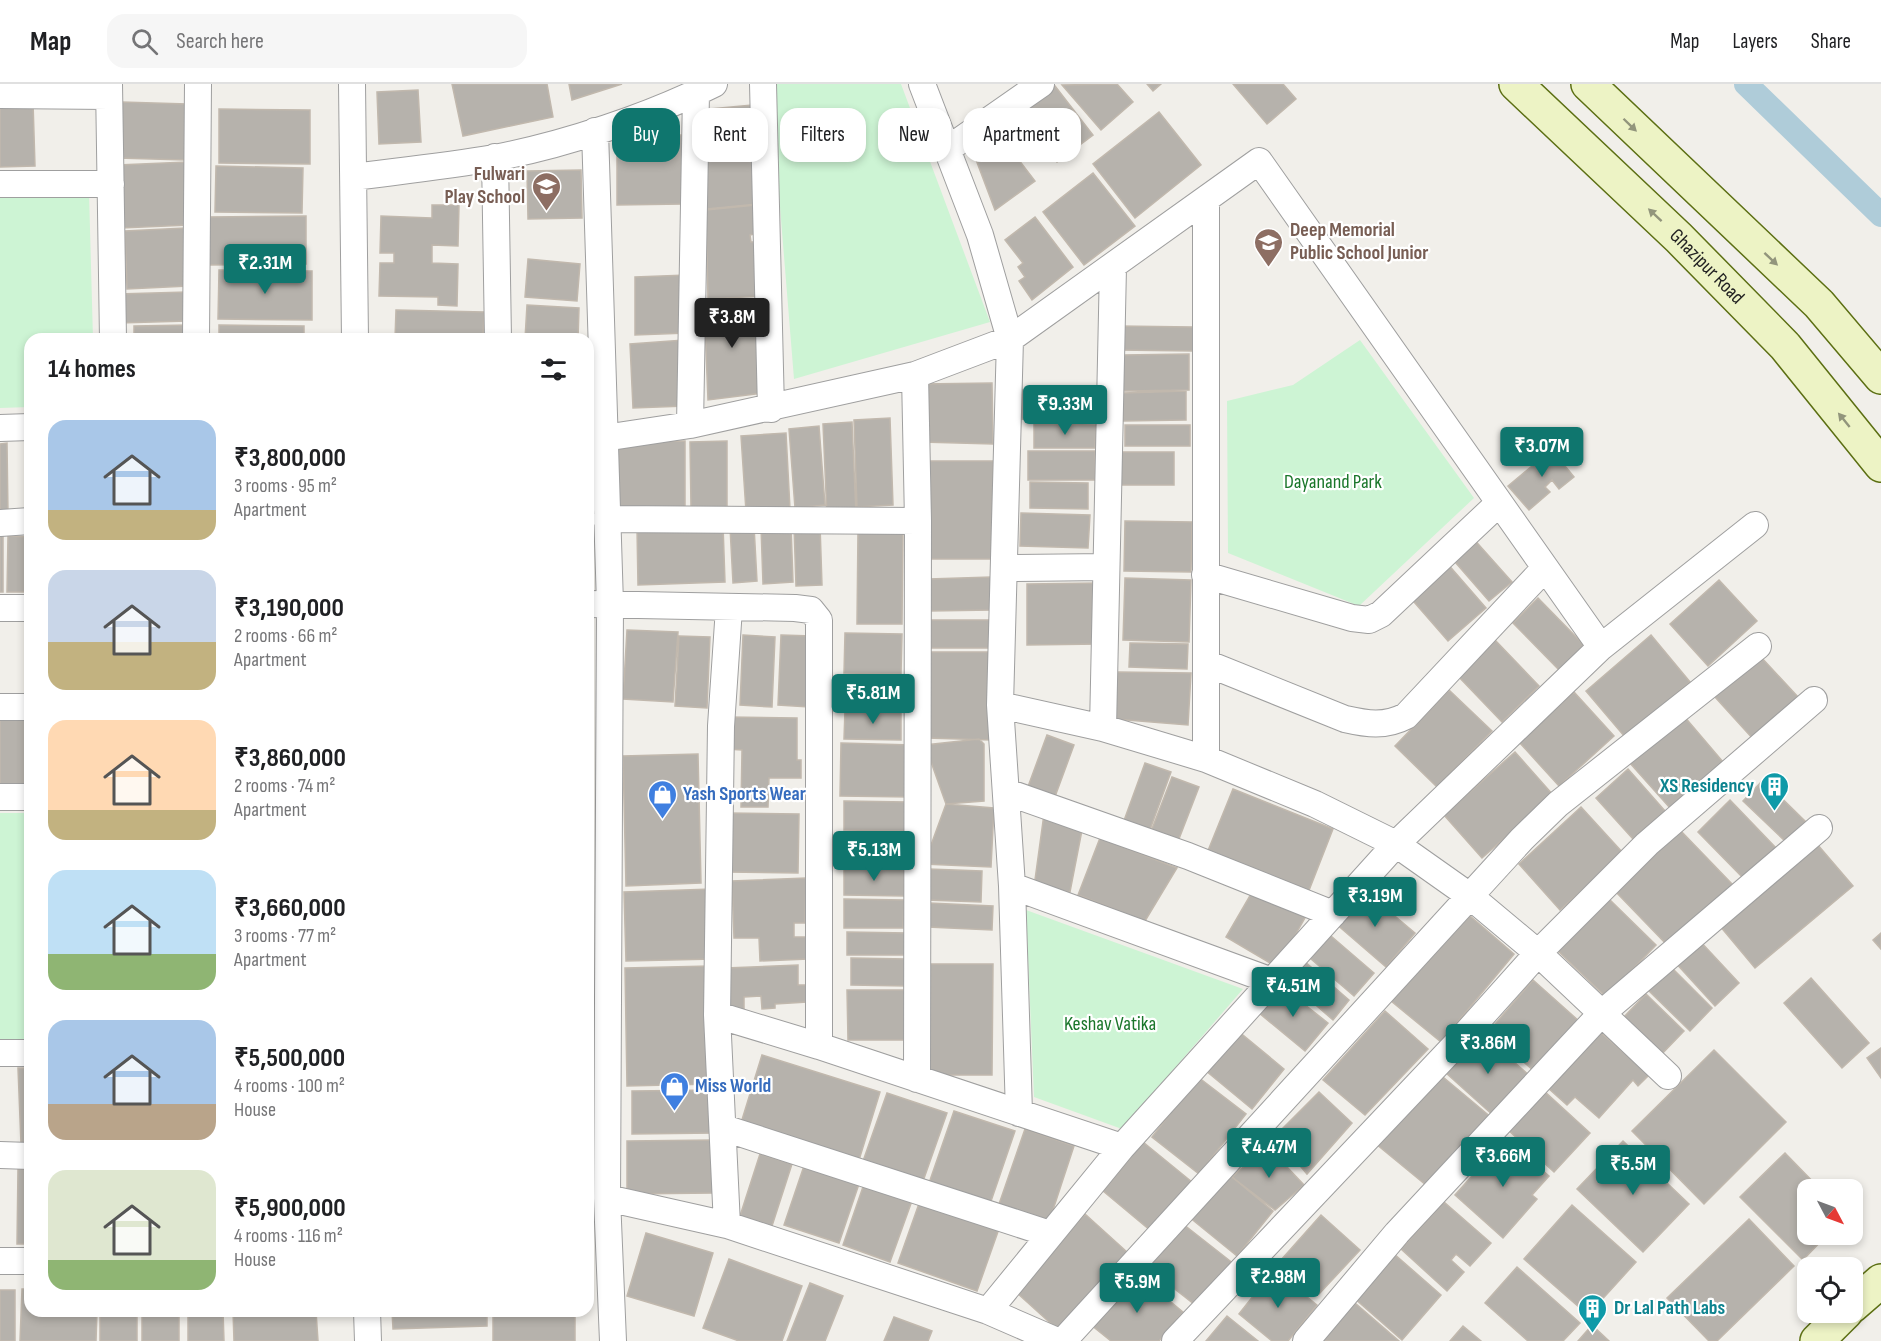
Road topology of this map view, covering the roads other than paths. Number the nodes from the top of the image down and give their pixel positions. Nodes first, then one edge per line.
1 (198, 84) edge
2 (352, 84) edge
3 (763, 84) edge
4 (922, 84) edge
5 (1041, 84) edge
6 (1516, 84) edge
7 (1588, 84) edge
8 (705, 89) edge
9 (109, 90) edge
10 (1015, 92) edge
11 (0, 95) edge
12 (932, 108) edge
13 (596, 131) junction
14 (951, 146) edge
15 (495, 157) junction
16 (951, 157) edge
17 (354, 177) junction
18 (0, 184) edge
19 (111, 184) junction
20 (1206, 200) junction
21 (1113, 267) junction
22 (113, 333) edge
23 (196, 333) edge
24 (356, 333) edge
25 (498, 333) edge
26 (1010, 339) junction
27 (915, 375) junction
28 (1881, 377) edge
29 (771, 409) junction
30 (690, 425) junction
31 (24, 427) edge
32 (0, 428) edge
33 (604, 438) junction
34 (1881, 465) edge
35 (1499, 503) junction
36 (606, 519) junction
37 (918, 520) junction
38 (24, 521) edge
39 (0, 523) edge
40 (1755, 525) dead end
41 (1106, 567) junction
42 (1006, 568) junction
43 (1545, 568) junction
44 (1205, 575) junction
45 (599, 604) edge
46 (0, 608) edge
47 (24, 608) edge
48 (729, 608) junction
49 (1758, 646) dead end
50 (1601, 647) junction
51 (1206, 663) junction
52 (1814, 700) dead end
53 (1000, 705) junction
54 (0, 707) edge
55 (24, 707) edge
56 (1103, 728) junction
57 (1206, 759) junction
58 (1007, 792) junction
59 (0, 797) edge
60 (24, 797) edge
61 (1820, 828) dead end
62 (1396, 844) junction
63 (1012, 886) junction
64 (1471, 897) junction
65 (1333, 914) junction
66 (1538, 953) junction
67 (1272, 981) junction
68 (1601, 1014) junction
69 (717, 1016) junction
70 (819, 1046) junction
71 (0, 1053) edge
72 (24, 1053) edge
73 (1668, 1076) dead end
74 (916, 1079) junction
75 (1019, 1113) junction
76 (724, 1128) junction
77 (1122, 1147) junction
78 (0, 1155) edge
79 (24, 1156) edge
80 (607, 1198) junction
81 (727, 1225) junction
82 (1050, 1234) junction
83 (0, 1261) edge
84 (24, 1261) edge
85 (1881, 1281) edge
86 (1863, 1297) edge
87 (988, 1311) junction
88 (367, 1317) edge
89 (1835, 1323) edge
90 (368, 1341) edge
91 (613, 1341) edge
92 (1057, 1341) edge
93 (1064, 1341) edge
94 (1175, 1341) edge
95 (1306, 1341) edge
96 (1817, 1341) edge

1 - 23 street
2 - 17 street
3 - 29 street
4 - 12 street
5 - 10 street
34 -> 6 main road, Ghazipur Road
7 -> 28 main road
8 - 13 street
8 - 30 street
9 - 11 street
9 - 19 street
10 - 14 street
13 - 15 street
13 - 33 street
15 - 17 street
15 - 25 street
16 - 26 street
17 - 24 street
18 - 19 street
19 - 22 street
20 - 21 street
20 - 35 street
20 - 44 street
21 - 26 street
21 - 41 street
26 - 27 street
26 - 42 street
27 - 29 street
27 - 37 street
29 - 30 street
30 - 33 street
31 - 32 street
33 - 36 street
35 - 43 street
35 - 44 street
36 - 37 street
36 - 45 street
37 - 74 street
38 - 39 street
40 - 50 street
41 - 42 street
41 - 56 street
42 - 53 street
43 - 50 street
43 - 51 street
44 - 51 street
45 - 48 street
45 - 80 street
46 - 47 street
48 - 69 street
48 - 70 street
49 - 64 street
50 - 62 street
51 - 57 street
52 - 66 street
53 - 56 street
53 - 58 street
54 - 55 street
56 - 57 street
57 - 62 street
58 - 63 street
58 - 65 street
59 - 60 street
61 - 68 street
62 - 64 street
62 - 65 street
63 - 67 street
63 - 75 street
64 - 66 street
64 - 93 street
65 - 67 street
66 - 68 street
66 - 94 street
67 - 77 street
68 - 73 street
68 - 95 street
69 - 70 street
69 - 76 street
70 - 74 street
71 - 72 street
74 - 75 street
75 - 77 street
76 - 81 street
76 - 82 street
77 - 82 street
78 - 79 street
80 - 81 street
80 - 91 street
81 - 87 street
82 - 87 street
83 - 84 street
85 - 86 main road
87 - 92 street
88 - 90 street
89 - 96 main road

